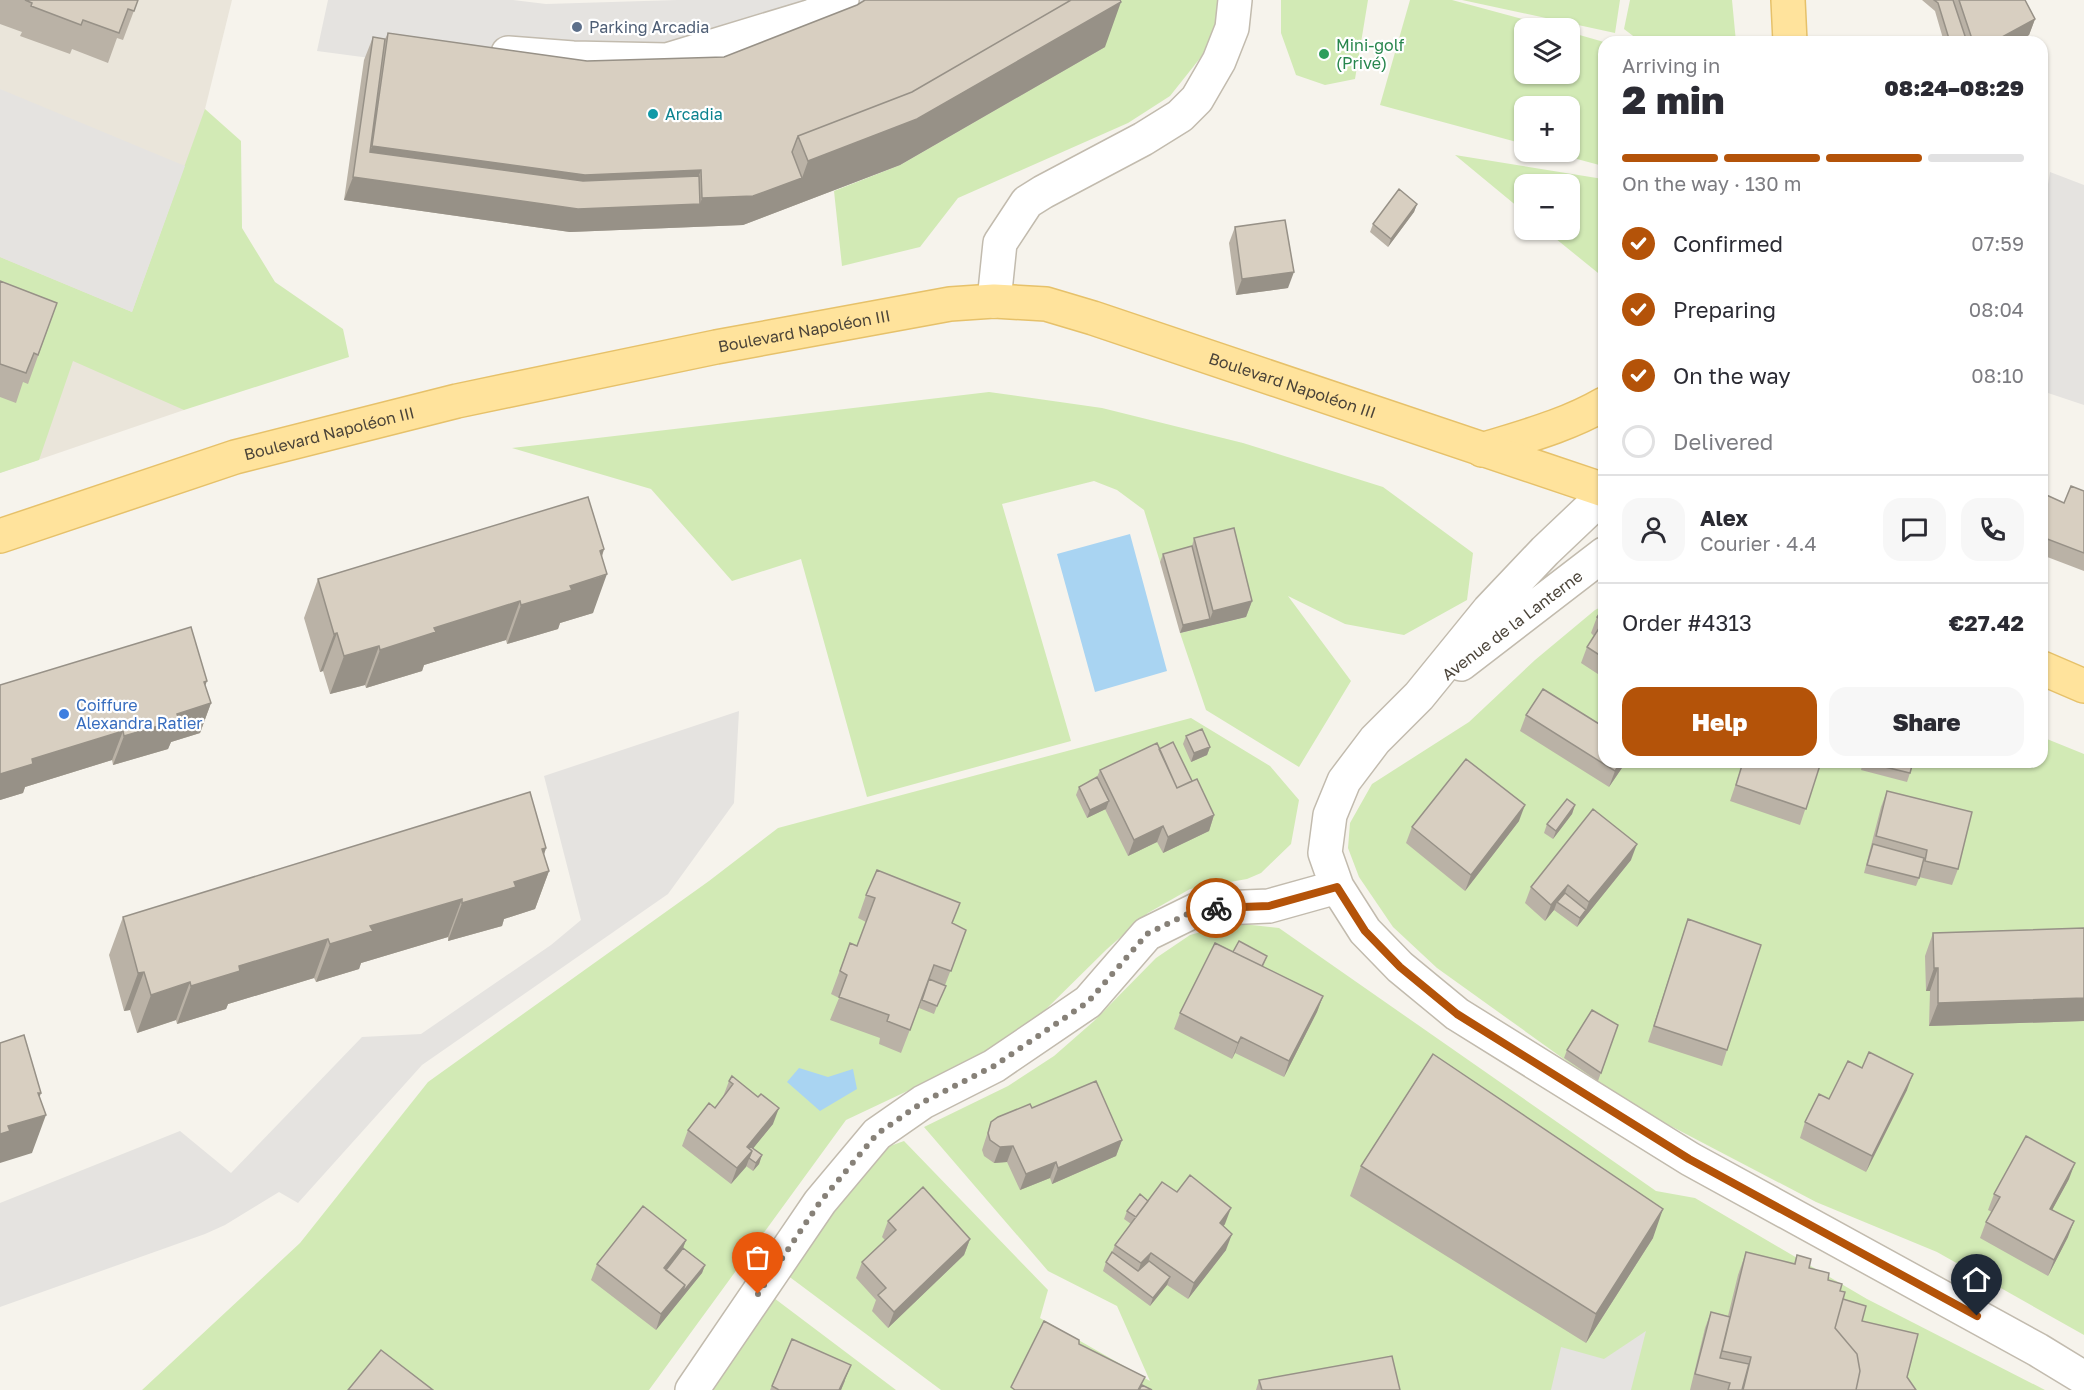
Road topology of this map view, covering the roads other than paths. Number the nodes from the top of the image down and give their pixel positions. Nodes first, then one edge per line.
1 (842, 0) edge
2 (1235, 0) edge
3 (1788, 0) edge
4 (1790, 36) edge
5 (481, 51) edge
6 (994, 301) junction
7 (1598, 407) edge
8 (1482, 450) junction
9 (1598, 491) edge
10 (1598, 499) edge
11 (0, 537) edge
12 (1598, 559) edge
13 (2048, 671) edge
14 (2084, 686) edge
15 (1419, 696) junction
16 (1337, 887) junction
17 (2084, 1378) edge
18 (692, 1390) edge

1 - 5 street
2 - 6 street
3 - 4 main road
6 - 8 main road, Boulevard Napoléon III
6 - 11 main road, Boulevard Napoléon III
7 - 8 main road
8 - 9 main road, Boulevard Napoléon III
10 - 15 street, Avenue de la Lanterne
12 - 15 street, Avenue de la Lanterne
13 - 14 main road
15 - 16 street, Avenue de la Lanterne
16 - 17 street, Avenue de la Lanterne
16 - 18 street

